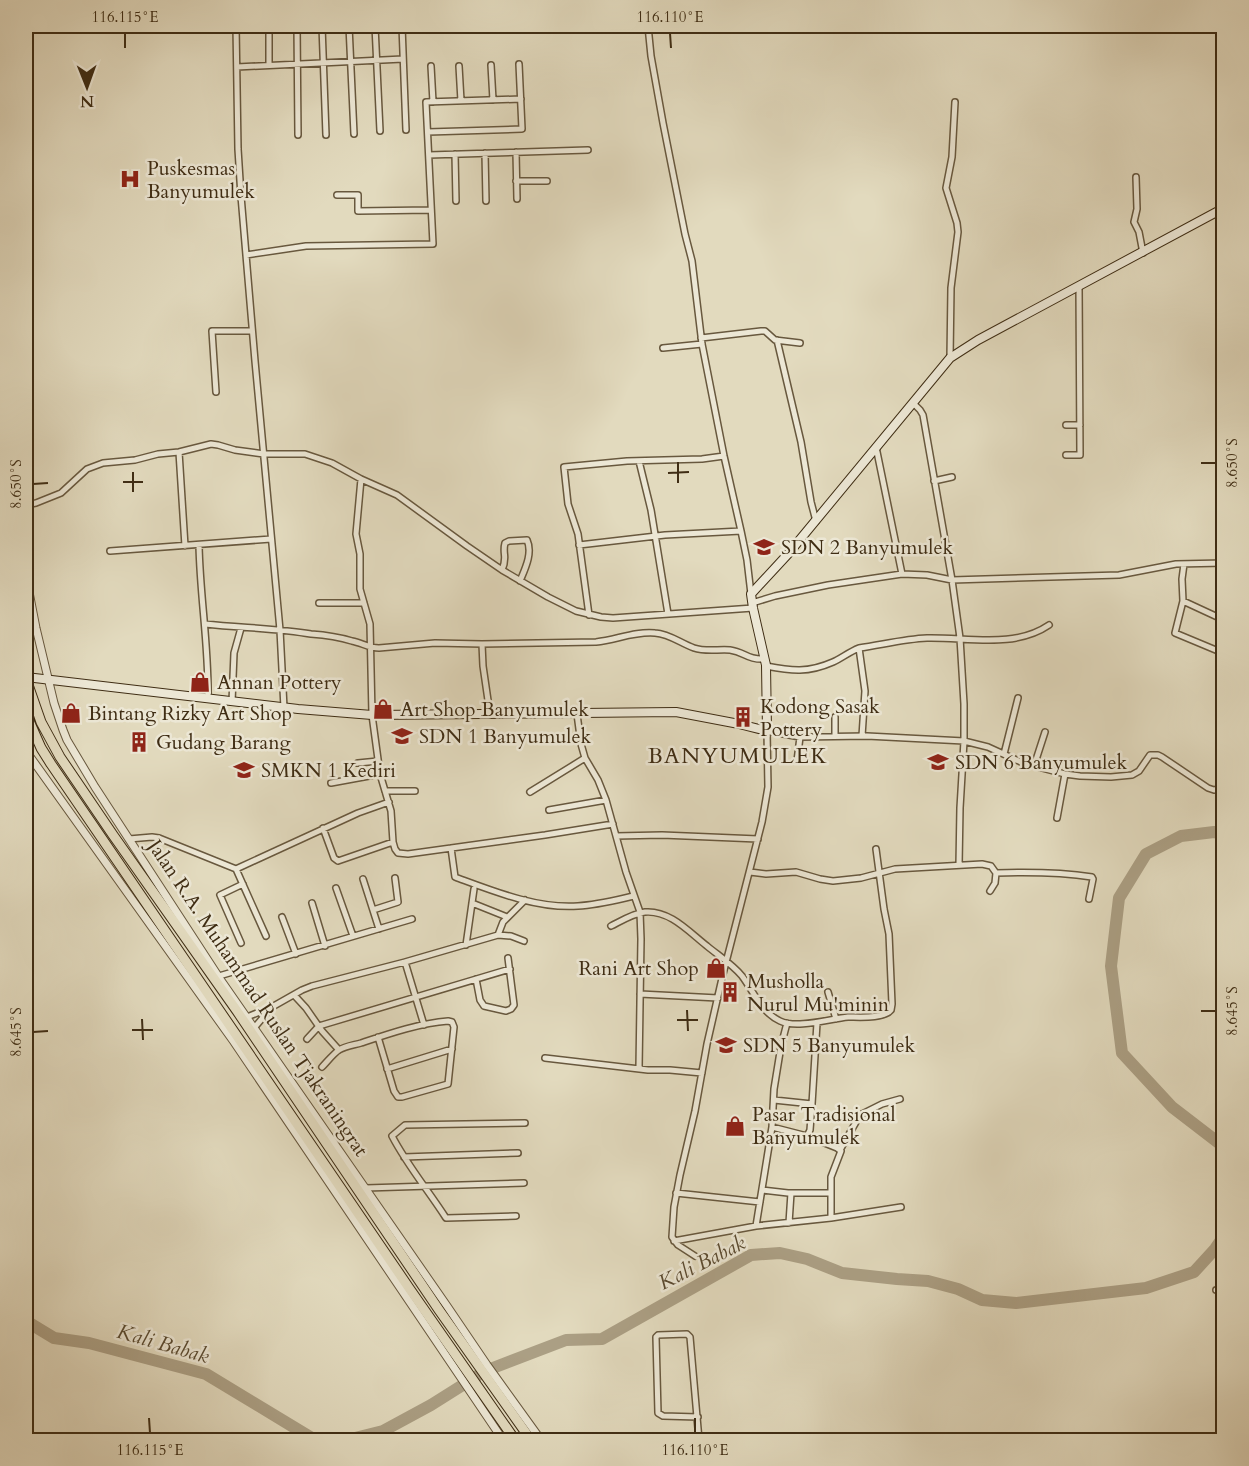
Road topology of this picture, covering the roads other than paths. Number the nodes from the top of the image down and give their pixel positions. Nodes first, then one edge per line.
1 (236, 26) edge
2 (297, 26) edge
3 (322, 26) edge
4 (349, 26) edge
5 (375, 26) edge
6 (402, 26) edge
7 (648, 26) edge
8 (269, 27) edge
9 (403, 59) junction
10 (376, 60) junction
11 (350, 62) junction
12 (323, 63) junction
13 (297, 64) junction
14 (519, 64) dead end
15 (269, 65) junction
16 (491, 65) dead end
17 (431, 66) dead end
18 (459, 66) dead end
19 (237, 67) junction
20 (521, 99) junction
21 (493, 100) junction
22 (461, 101) junction
23 (433, 102) junction
24 (955, 102) dead end
25 (406, 130) dead end
26 (380, 131) dead end
27 (428, 132) junction
28 (354, 134) dead end
29 (298, 135) dead end
30 (326, 135) dead end
31 (588, 150) dead end
32 (516, 152) junction
33 (485, 153) junction
34 (455, 154) junction
35 (429, 155) junction
36 (1136, 177) dead end
37 (516, 181) junction
38 (547, 181) dead end
39 (337, 195) dead end
40 (517, 200) dead end
41 (456, 201) dead end
42 (486, 201) dead end
43 (1224, 208) edge
44 (431, 210) junction
45 (1143, 253) junction
46 (246, 255) junction
47 (1079, 286) junction
48 (252, 331) junction
49 (701, 338) junction
50 (777, 340) junction
51 (800, 343) dead end
52 (663, 348) dead end
53 (950, 358) junction
54 (216, 392) dead end
55 (916, 399) junction
56 (1066, 425) dead end
57 (1080, 425) junction
58 (876, 447) junction
59 (179, 452) junction
60 (264, 454) junction
61 (1066, 455) dead end
62 (724, 456) junction
63 (639, 461) junction
64 (952, 477) dead end
65 (361, 479) junction
66 (934, 481) junction
67 (26, 505) edge
68 (816, 521) junction
69 (741, 531) junction
70 (656, 536) junction
71 (271, 539) junction
72 (26, 541) edge
73 (199, 545) junction
74 (579, 545) junction
75 (185, 546) junction
76 (110, 551) dead end
77 (1224, 563) edge
78 (1184, 564) junction
79 (502, 570) junction
80 (902, 574) junction
81 (952, 580) junction
82 (520, 581) junction
83 (751, 594) junction
84 (1183, 601) junction
85 (319, 603) dead end
86 (364, 603) junction
87 (753, 606) junction
88 (668, 614) junction
89 (589, 615) junction
90 (1224, 620) edge
91 (205, 624) junction
92 (1049, 625) dead end
93 (241, 628) junction
94 (280, 630) junction
95 (959, 638) junction
96 (482, 644) junction
97 (370, 648) junction
98 (859, 648) junction
99 (1224, 652) edge
100 (766, 663) junction
101 (26, 681) edge
102 (49, 681) junction
103 (1018, 698) dead end
104 (208, 699) junction
105 (232, 702) junction
106 (284, 708) junction
107 (26, 714) edge
108 (490, 714) junction
109 (577, 714) junction
110 (372, 715) junction
111 (835, 717) dead end
112 (767, 731) junction
113 (1045, 732) dead end
114 (835, 736) junction
115 (862, 736) junction
116 (800, 737) junction
117 (964, 741) junction
118 (26, 751) edge
119 (1004, 754) junction
120 (585, 758) junction
121 (378, 761) junction
122 (796, 761) dead end
123 (358, 763) dead end
124 (1034, 766) junction
125 (380, 774) junction
126 (1065, 774) junction
127 (331, 783) dead end
128 (1224, 788) edge
129 (385, 791) junction
130 (415, 791) dead end
131 (530, 792) dead end
132 (606, 800) junction
133 (389, 802) junction
134 (549, 810) dead end
135 (1057, 818) dead end
136 (613, 824) junction
137 (323, 828) junction
138 (616, 836) junction
139 (129, 839) junction
140 (758, 839) junction
141 (393, 842) junction
142 (450, 848) junction
143 (876, 849) dead end
144 (959, 865) junction
145 (236, 869) junction
146 (750, 872) junction
147 (996, 873) junction
148 (879, 874) junction
149 (394, 878) dead end
150 (363, 879) dead end
151 (243, 884) junction
152 (336, 888) dead end
153 (474, 889) dead end
154 (990, 891) dead end
155 (634, 896) junction
156 (1089, 899) dead end
157 (525, 900) junction
158 (312, 903) dead end
159 (472, 903) junction
160 (373, 910) junction
161 (640, 912) junction
162 (507, 916) junction
163 (282, 917) dead end
164 (412, 919) dead end
165 (611, 926) dead end
166 (379, 929) junction
167 (498, 935) junction
168 (266, 936) dead end
169 (353, 936) junction
170 (524, 941) dead end
171 (241, 943) dead end
172 (466, 945) junction
173 (325, 946) junction
174 (296, 954) junction
175 (508, 958) dead end
176 (727, 961) junction
177 (405, 962) junction
178 (510, 969) junction
179 (220, 978) junction
180 (476, 979) junction
181 (198, 992) junction
182 (828, 992) dead end
183 (640, 994) junction
184 (294, 995) junction
185 (415, 996) junction
186 (718, 998) junction
187 (228, 999) junction
188 (273, 1007) junction
189 (218, 1008) junction
190 (237, 1011) junction
191 (247, 1017) junction
192 (837, 1019) junction
193 (786, 1023) junction
194 (817, 1023) junction
195 (230, 1024) junction
196 (424, 1025) junction
197 (319, 1026) junction
198 (255, 1027) junction
199 (378, 1037) junction
200 (307, 1039) dead end
201 (234, 1042) junction
202 (452, 1049) junction
203 (339, 1050) junction
204 (545, 1058) dead end
205 (322, 1067) dead end
206 (639, 1068) junction
207 (387, 1069) junction
208 (702, 1073) junction
209 (900, 1099) dead end
210 (774, 1100) junction
211 (812, 1104) junction
212 (525, 1123) dead end
213 (772, 1127) junction
214 (807, 1136) junction
215 (840, 1150) junction
216 (518, 1153) dead end
217 (404, 1157) junction
218 (524, 1183) dead end
219 (425, 1186) junction
220 (366, 1188) junction
221 (762, 1190) junction
222 (676, 1193) junction
223 (791, 1193) junction
224 (830, 1193) junction
225 (760, 1202) junction
226 (901, 1207) dead end
227 (516, 1216) dead end
228 (831, 1218) junction
229 (789, 1223) junction
230 (756, 1226) junction
231 (674, 1241) junction
232 (695, 1256) dead end
233 (406, 1290) junction
234 (1216, 1290) dead end
235 (1224, 1290) edge
236 (443, 1308) junction
237 (514, 1409) junction
238 (698, 1417) junction
239 (497, 1423) junction
240 (503, 1440) edge
241 (515, 1440) edge
242 (531, 1440) edge
243 (541, 1440) edge
244 (699, 1440) edge

1 - 19 street
2 - 13 street
3 - 12 street
4 - 11 street
5 - 10 street
6 - 9 street
7 - 49 street
8 - 15 street
9 - 10 street
9 - 25 street
10 - 11 street
10 - 26 street
11 - 12 street
11 - 28 street
12 - 13 street
12 - 30 street
13 - 15 street
13 - 29 street
14 - 20 street
15 - 19 street
16 - 21 street
17 - 23 street
18 - 22 street
19 - 46 street
20 - 21 street
20 - 27 street
21 - 22 street
22 - 23 street
23 - 27 street
24 - 53 street
27 - 35 street
31 - 32 street
32 - 33 street
32 - 37 street
33 - 34 street
33 - 42 street
34 - 35 street
34 - 41 street
35 - 44 street
36 - 45 street
37 - 38 street
37 - 40 street
39 - 44 street
43 - 45 main road
44 - 46 street
45 - 47 main road
46 - 48 street
47 - 53 main road
47 - 57 street
48 - 54 street
48 - 60 street
49 - 50 street
49 - 52 street
49 - 62 street
50 - 51 street
50 - 68 street
53 - 55 main road
55 - 58 main road
55 - 66 street
56 - 57 street
57 - 61 street
58 - 68 main road
58 - 80 street
59 - 60 street
59 - 67 street
59 - 75 street
60 - 65 street
60 - 71 street
62 - 63 street
62 - 69 street
63 - 70 street
63 - 74 street
64 - 66 street
65 - 79 street
65 - 86 street
66 - 81 street
68 - 83 main road
69 - 70 street
69 - 83 street
70 - 74 street
70 - 88 street
71 - 73 street
71 - 94 street
72 - 102 street, Jalan R.A. Muhammad Ruslan Tjakraningrat
73 - 75 street
73 - 91 street
74 - 89 street
75 - 76 street
77 - 78 street
78 - 81 street
78 - 84 street
79 - 82 street
79 - 82 street
80 - 81 street
80 - 87 street
81 - 95 street
82 - 89 street
83 - 87 main road
84 - 90 street
84 - 99 street
85 - 86 street
86 - 97 street
87 - 88 street
87 - 100 main road
88 - 89 street
91 - 93 street
91 - 104 street
92 - 95 street
93 - 94 street
93 - 105 street
94 - 97 street
94 - 106 street
95 - 98 street
95 - 117 street
96 - 97 street
96 - 100 street
96 - 108 street
97 - 110 street
98 - 100 street
98 - 115 street
100 - 112 main road
101 - 102 main road
101 - 187 highway, Jalan R.A. Muhammad Ruslan Tjakraningrat
102 - 104 main road
102 - 139 street, Jalan R.A. Muhammad Ruslan Tjakraningrat
103 - 119 street
104 - 105 main road
105 - 106 main road
106 - 110 main road
107 - 189 highway, Jalan R.A. Muhammad Ruslan Tjakraningrat
108 - 109 main road
108 - 110 main road
109 - 112 main road
109 - 120 street
110 - 121 street
111 - 114 street
112 - 116 street
112 - 140 street
113 - 124 street
114 - 115 street
114 - 116 street
115 - 117 street
116 - 122 street
117 - 119 street
117 - 144 street
118 - 181 street, Jalan R.A. Muhammad Ruslan Tjakraningrat
119 - 124 street
120 - 131 street
120 - 132 street
121 - 123 street
121 - 125 street
124 - 126 street
125 - 127 street
125 - 129 street
126 - 128 street
126 - 135 street
129 - 130 street
129 - 133 street
132 - 134 street
132 - 136 street
133 - 137 street
133 - 141 street
136 - 138 street
136 - 142 street
137 - 141 street
137 - 145 street
138 - 140 street
138 - 155 street
139 - 145 street
139 - 179 street, Jalan R.A. Muhammad Ruslan Tjakraningrat
140 - 146 street
141 - 142 street
142 - 157 street
143 - 148 street
144 - 147 street
144 - 148 street
145 - 151 street
146 - 148 street
146 - 176 street
147 - 154 street
147 - 156 street
148 - 192 street
149 - 160 street
150 - 160 street
151 - 168 street
151 - 171 street
152 - 169 street
153 - 159 street
155 - 157 street
155 - 161 street
157 - 162 street
158 - 173 street
159 - 162 street
159 - 172 street
160 - 166 street
161 - 165 street
161 - 176 street
161 - 183 street
162 - 167 street
163 - 174 street
164 - 166 street
166 - 169 street
167 - 170 street
167 - 172 street
169 - 173 street
172 - 177 street
173 - 174 street
174 - 179 street
175 - 178 street
176 - 186 street
176 - 193 street
177 - 184 street
177 - 185 street
178 - 180 street
178 - 180 street
179 - 187 highway
179 - 191 street, Jalan R.A. Muhammad Ruslan Tjakraningrat
180 - 185 street
181 - 189 highway
181 - 201 street, Jalan R.A. Muhammad Ruslan Tjakraningrat
182 - 192 street
183 - 186 street
183 - 206 street
184 - 188 street
184 - 197 street
185 - 196 street
185 - 197 street
186 - 208 street
187 - 190 highway, Jalan R.A. Muhammad Ruslan Tjakraningrat
188 - 191 street
188 - 198 street
189 - 195 highway, Jalan R.A. Muhammad Ruslan Tjakraningrat
190 - 191 highway
190 - 236 highway, Jalan R.A. Muhammad Ruslan Tjakraningrat
191 - 198 street, Jalan R.A. Muhammad Ruslan Tjakraningrat
192 - 194 street
193 - 194 street
193 - 210 street
194 - 211 street
195 - 201 highway
195 - 233 highway, Jalan R.A. Muhammad Ruslan Tjakraningrat
196 - 199 street
196 - 202 street
197 - 200 street
197 - 203 street
198 - 220 street, Jalan R.A. Muhammad Ruslan Tjakraningrat
199 - 203 street
199 - 207 street
201 - 233 street, Jalan R.A. Muhammad Ruslan Tjakraningrat
202 - 207 street
202 - 207 street
203 - 205 street
204 - 206 street
206 - 208 street
208 - 222 street
209 - 215 street
210 - 211 street
210 - 213 street
211 - 214 street
212 - 217 street
213 - 214 street
213 - 221 street
214 - 215 street
215 - 224 street
216 - 217 street
217 - 219 street
218 - 219 street
219 - 220 street
219 - 227 street
220 - 236 street, Jalan R.A. Muhammad Ruslan Tjakraningrat
221 - 223 street
221 - 225 street
222 - 225 street
222 - 231 street
223 - 224 street
223 - 229 street
224 - 228 street
225 - 230 street
226 - 228 street
228 - 229 street
229 - 230 street
230 - 231 street
231 - 232 street
233 - 239 highway, Jalan R.A. Muhammad Ruslan Tjakraningrat
234 - 235 street
236 - 237 highway, Jalan R.A. Muhammad Ruslan Tjakraningrat
237 - 242 highway, Jalan R.A. Muhammad Ruslan Tjakraningrat
237 - 243 street, Jalan R.A. Muhammad Ruslan Tjakraningrat
238 - 238 street
238 - 244 street
239 - 240 street, Jalan R.A. Muhammad Ruslan Tjakraningrat
239 - 241 highway, Jalan R.A. Muhammad Ruslan Tjakraningrat

